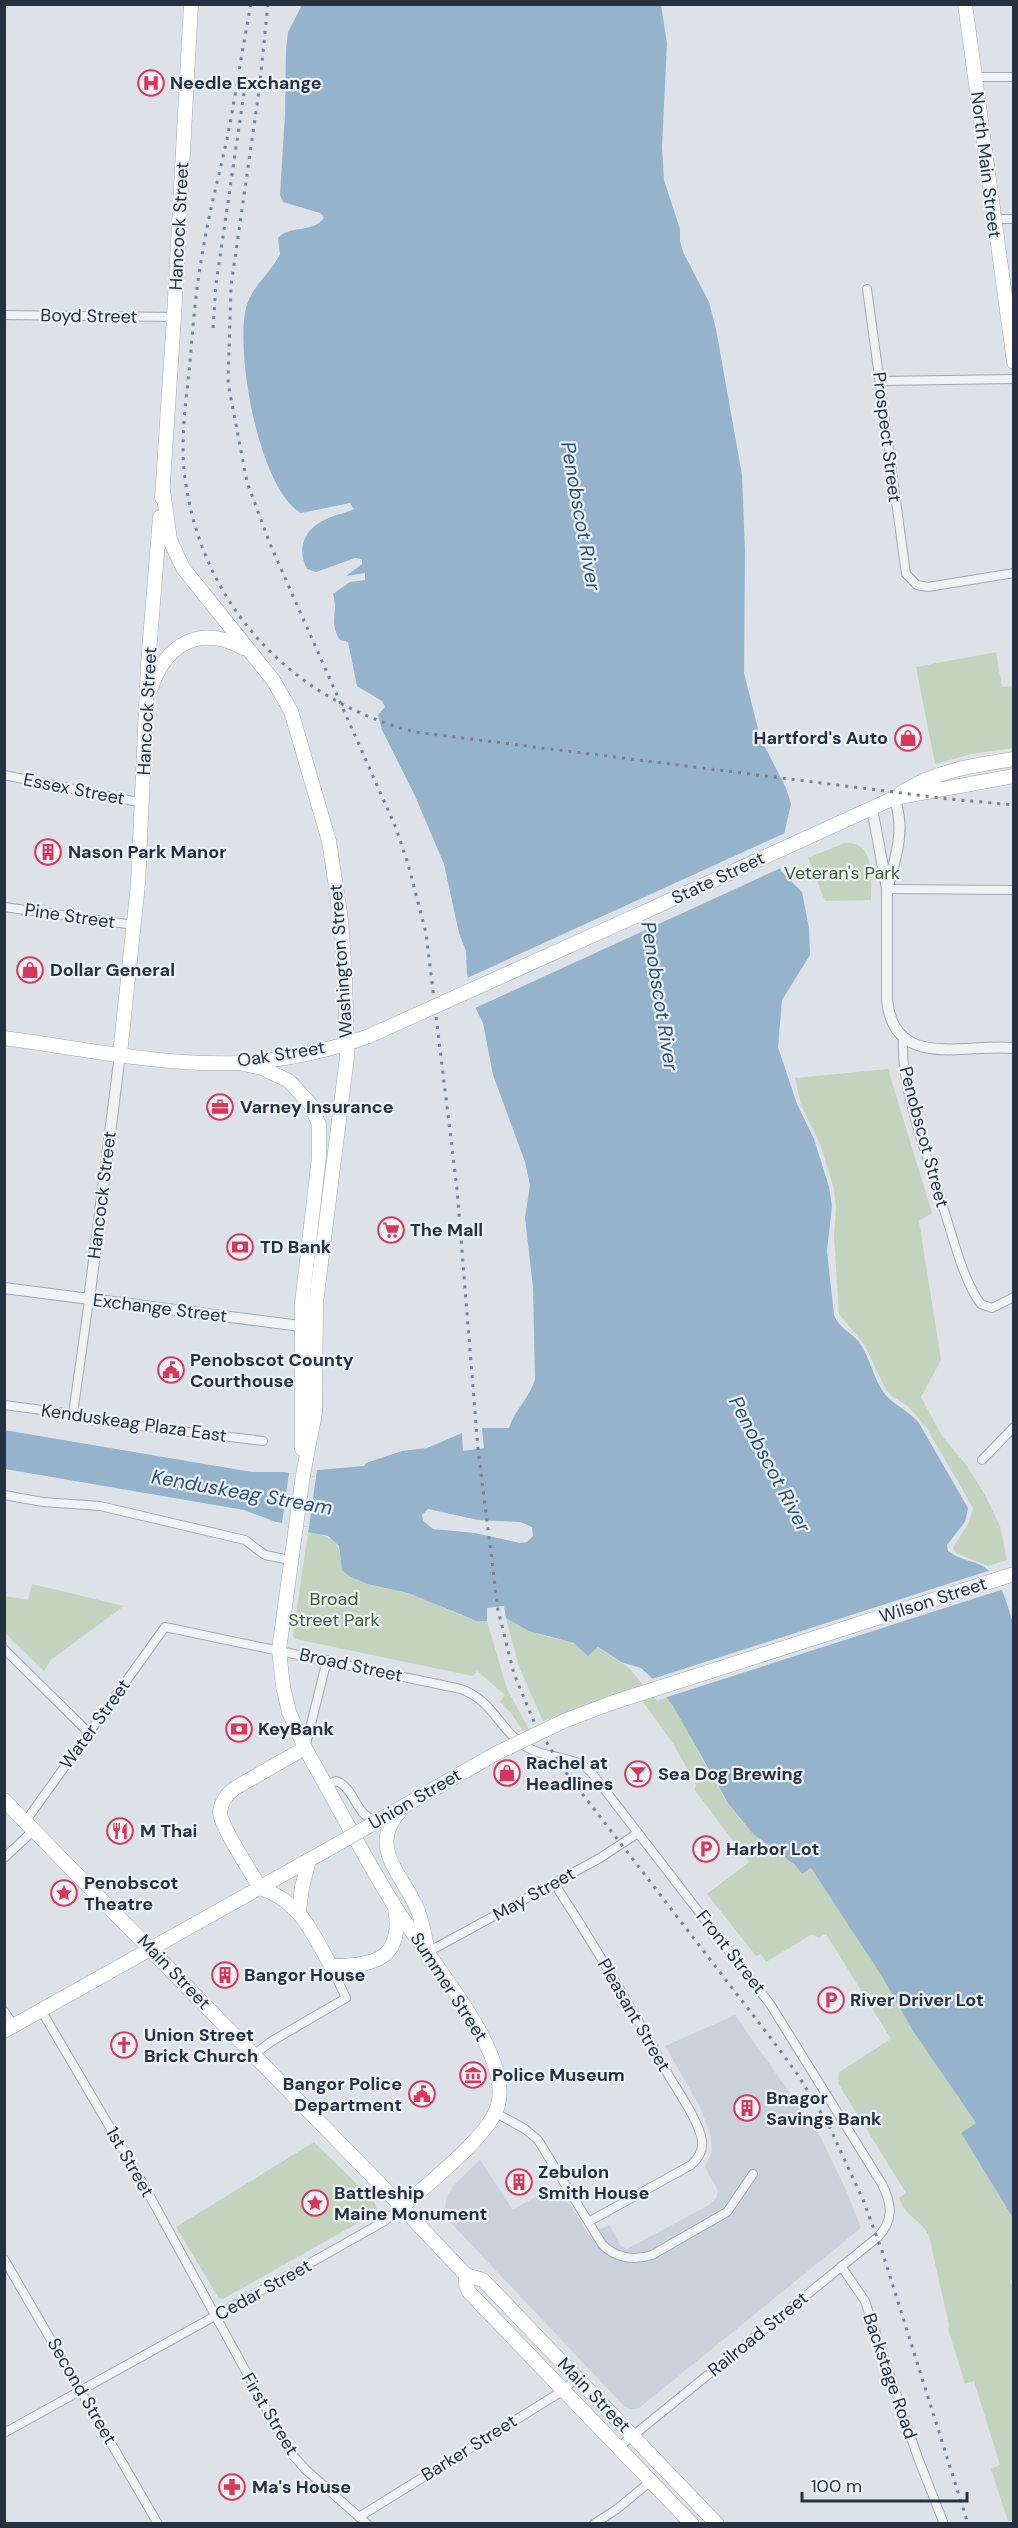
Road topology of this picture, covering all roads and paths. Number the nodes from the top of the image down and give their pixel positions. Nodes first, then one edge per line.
1 (191, 4) edge
2 (965, 4) edge
3 (974, 77) junction
4 (1014, 77) edge
5 (992, 219) junction
6 (1014, 219) edge
7 (867, 289) dead end
8 (4, 315) edge
9 (174, 317) junction
10 (1014, 362) edge
11 (1014, 379) edge
12 (880, 381) junction
13 (163, 490) junction
14 (1014, 573) edge
15 (252, 655) junction
16 (147, 704) junction
17 (1014, 759) edge
18 (4, 775) edge
19 (1014, 776) edge
20 (894, 798) junction
21 (143, 803) junction
22 (872, 808) junction
23 (887, 889) junction
24 (1014, 890) edge
25 (4, 908) edge
26 (640, 914) joint
27 (135, 925) junction
28 (4, 1038) edge
29 (903, 1039) junction
30 (347, 1043) junction
31 (1014, 1048) edge
32 (120, 1054) junction
33 (239, 1063) junction
34 (4, 1288) edge
35 (1014, 1297) edge
36 (89, 1300) junction
37 (308, 1327) junction
38 (4, 1405) edge
39 (73, 1414) junction
40 (1014, 1427) edge
41 (263, 1441) dead end
42 (982, 1460) dead end
43 (4, 1495) edge
44 (290, 1560) junction
45 (1014, 1574) edge
46 (852, 1626) joint
47 (165, 1627) joint
48 (4, 1649) edge
49 (279, 1650) junction
50 (327, 1660) junction
51 (89, 1733) junction
52 (517, 1740) junction
53 (305, 1748) junction
54 (326, 1785) junction
55 (4, 1800) edge
56 (409, 1803) junction
57 (30, 1826) junction
58 (638, 1833) junction
59 (4, 1858) edge
60 (309, 1860) junction
61 (554, 1883) junction
62 (260, 1888) junction
63 (394, 1906) junction
64 (299, 1911) junction
65 (151, 1949) junction
66 (428, 1952) junction
67 (331, 1966) junction
68 (41, 2010) junction
69 (4, 2011) edge
70 (9, 2029) edge
71 (254, 2055) junction
72 (495, 2113) junction
73 (753, 2174) dead end
74 (402, 2207) junction
75 (890, 2216) joint
76 (590, 2221) junction
77 (4, 2259) edge
78 (841, 2266) junction
79 (466, 2276) junction
80 (215, 2317) junction
81 (577, 2378) junction
82 (82, 2390) junction
83 (564, 2390) junction
84 (4, 2433) edge
85 (633, 2436) junction
86 (619, 2447) junction
87 (651, 2481) junction
88 (359, 2517) junction
89 (158, 2523) edge
90 (367, 2523) edge
91 (594, 2523) edge
92 (692, 2523) edge
93 (717, 2523) edge
94 (944, 2523) edge

1 - 9 main road, Hancock Street
2 - 3 main road, North Main Street
3 - 4 street
3 - 5 main road, North Main Street
5 - 6 street
5 - 10 main road, North Main Street
7 - 12 street, Prospect Street
8 - 9 street, Boyd Street
9 - 13 main road, Hancock Street
11 - 12 street
12 - 14 street, Prospect Street
13 - 15 main road, Washington Street
13 - 16 main road, Hancock Street
15 - 16 main road
15 - 30 main road, Washington Street
16 - 21 main road, Hancock Street
17 - 20 main road, State Street
18 - 21 street, Essex Street
19 - 20 main road, State Street
20 - 22 main road, State Street
20 - 23 street
21 - 27 main road, Hancock Street
22 - 23 street
22 - 26 main road, State Street
23 - 24 street
23 - 29 street, Penobscot Street
25 - 27 street, Pine Street
26 - 30 main road, Oak Street, bridge
27 - 32 main road, Hancock Street
28 - 32 main road, Oak Street
29 - 31 street
29 - 35 street, Penobscot Street
30 - 33 main road, Oak Street
30 - 37 main road, Washington Street
32 - 33 main road, Oak Street
32 - 36 street, Hancock Street
33 - 37 main road, Washington Street
34 - 36 street, Exchange Street
36 - 37 street, Exchange Street
36 - 39 street, Hancock Street
37 - 44 main road, Washington Street
38 - 39 street, Kenduskeag Plaza East
39 - 41 street, Kenduskeag Plaza East
40 - 42 street
43 - 44 street
44 - 49 main road, Washington Street
45 - 46 main road, Wilson Street
46 - 56 main road, Union Street, bridge
47 - 49 street, Broad Street
47 - 51 street, Water Street
48 - 51 street
49 - 50 street, Broad Street
49 - 53 main road, Washington Street
50 - 52 street, Broad Street
50 - 53 street
51 - 57 street, Water Street
52 - 54 street
52 - 58 street, Front Street
53 - 54 main road, Summer Street
53 - 62 main road
54 - 63 main road, Summer Street
55 - 57 main road, Main Street
56 - 60 main road, Union Street, bridge
56 - 66 main road, bridge
57 - 59 street, Water Street
57 - 65 main road, Main Street
58 - 61 street, May Street
58 - 75 street, Front Street
60 - 62 main road, Union Street
60 - 64 main road
61 - 66 street, May Street
61 - 76 street, Pleasant Street
62 - 64 main road
62 - 65 main road, Union Street
63 - 66 main road, Summer Street
63 - 67 main road
64 - 67 main road
65 - 68 main road, Union Street
65 - 71 main road, Main Street
66 - 72 main road, Summer Street
67 - 71 street
68 - 70 main road, Union Street
68 - 80 street, 1st Street
69 - 70 street
71 - 74 main road, Main Street
72 - 74 main road, Cedar Street
72 - 76 street
73 - 76 street
74 - 79 main road, Main Street
74 - 80 street, Cedar Street
75 - 78 street, Railroad Street
77 - 82 street, Second Street
78 - 85 street, Railroad Street
78 - 94 street, Backstage Road
79 - 81 main road, Main Street
79 - 83 main road, Main Street
80 - 82 street, Cedar Street
80 - 88 street, First Street
81 - 83 street, Barker Street
81 - 85 main road, Main Street
82 - 84 street, Cedar Street
82 - 89 street, Second Street
83 - 86 main road, Main Street
83 - 88 street, Barker Street
85 - 86 street, Railroad Street
85 - 93 main road, Main Street
86 - 87 main road, Main Street
87 - 91 street
87 - 92 main road, Main Street
88 - 90 street, First Street

